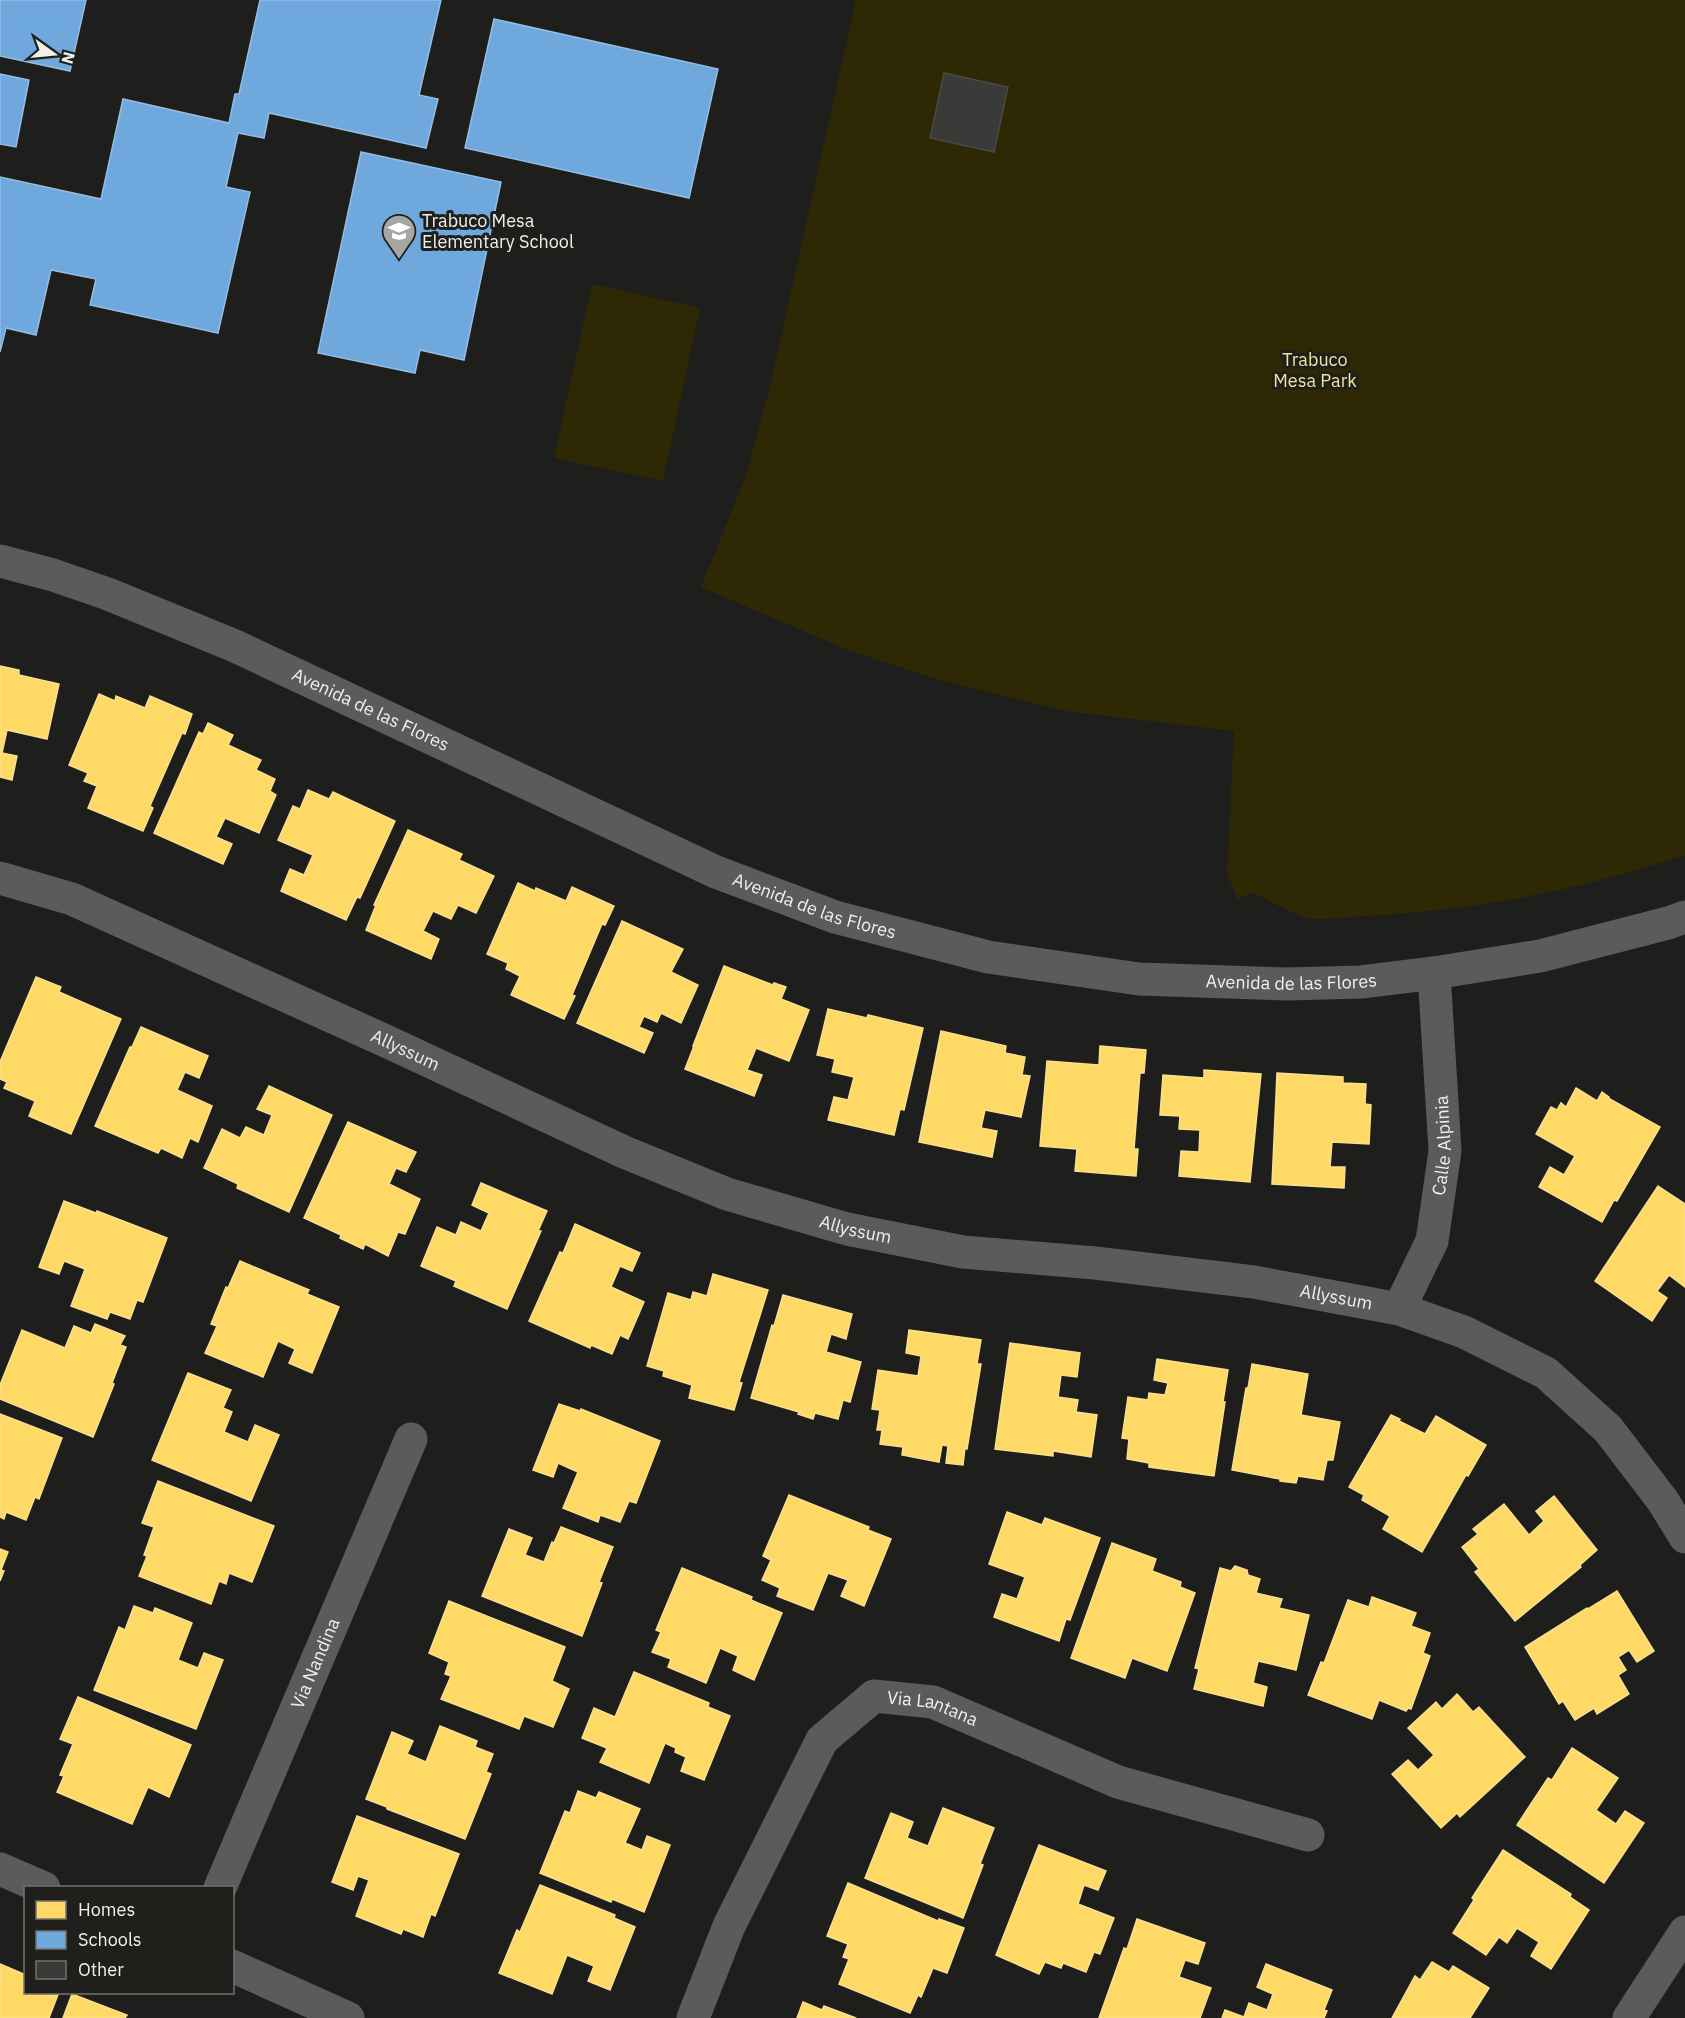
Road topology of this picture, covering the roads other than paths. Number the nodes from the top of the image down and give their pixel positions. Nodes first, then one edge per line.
1 (0, 561) edge
2 (0, 878) edge
3 (1685, 917) edge
4 (1434, 973) junction
5 (1399, 1309) junction
6 (411, 1439) dead end
7 (1685, 1537) edge
8 (1308, 1835) dead end
9 (0, 1869) edge
10 (42, 1886) edge
11 (220, 1886) edge
12 (1685, 1932) edge
13 (234, 1967) edge
14 (348, 2018) edge
15 (693, 2018) edge
16 (1629, 2018) edge

1 - 4 street, Avenida de las Flores
2 - 5 street, Allyssum
3 - 4 street, Avenida de las Flores
4 - 5 street, Calle Alpinia
5 - 7 street, Allyssum
6 - 11 street, Via Nandina
8 - 15 street, Via Lantana
9 - 10 street
12 - 16 street
13 - 14 street

